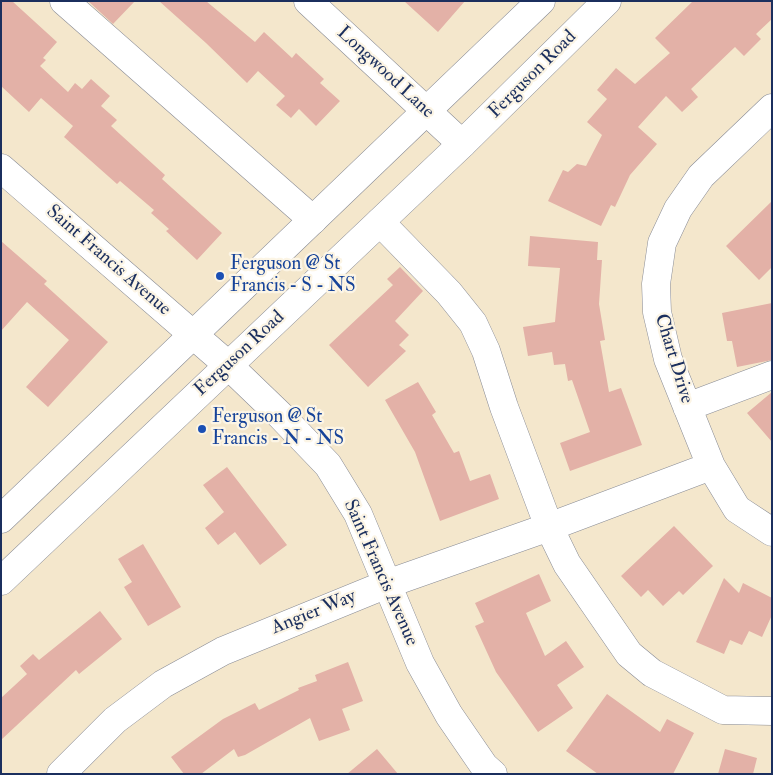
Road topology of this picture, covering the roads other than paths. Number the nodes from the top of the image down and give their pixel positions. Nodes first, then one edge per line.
1 (64, 1) edge
2 (308, 1) edge
3 (541, 1) edge
4 (608, 1) edge
5 (772, 108) edge
6 (426, 111) junction
7 (462, 144) junction
8 (1, 168) edge
9 (313, 220) junction
10 (380, 222) junction
11 (193, 337) junction
12 (228, 365) junction
13 (772, 375) edge
14 (687, 407) junction
15 (711, 466) junction
16 (1, 519) edge
17 (549, 527) junction
18 (772, 532) edge
19 (1, 581) edge
20 (387, 584) junction
21 (772, 712) edge
22 (61, 774) edge
23 (492, 774) edge

1 - 9 street
2 - 6 street, Longwood Lane
3 - 6 street
4 - 7 street, Ferguson Road
5 - 14 street, Chart Drive
6 - 7 street, Longwood Lane
6 - 9 street
7 - 10 street, Ferguson Road
8 - 11 street, Saint Francis Avenue
9 - 11 street
10 - 12 street, Ferguson Road
10 - 17 street
11 - 12 street, Saint Francis Avenue
11 - 16 street
12 - 19 street, Ferguson Road
12 - 20 street, Saint Francis Avenue
13 - 14 street
14 - 15 street, Chart Drive
15 - 17 street, Angier Way
15 - 18 street, Chart Drive
17 - 20 street, Angier Way
17 - 21 street
20 - 22 street, Angier Way
20 - 23 street, Saint Francis Avenue

